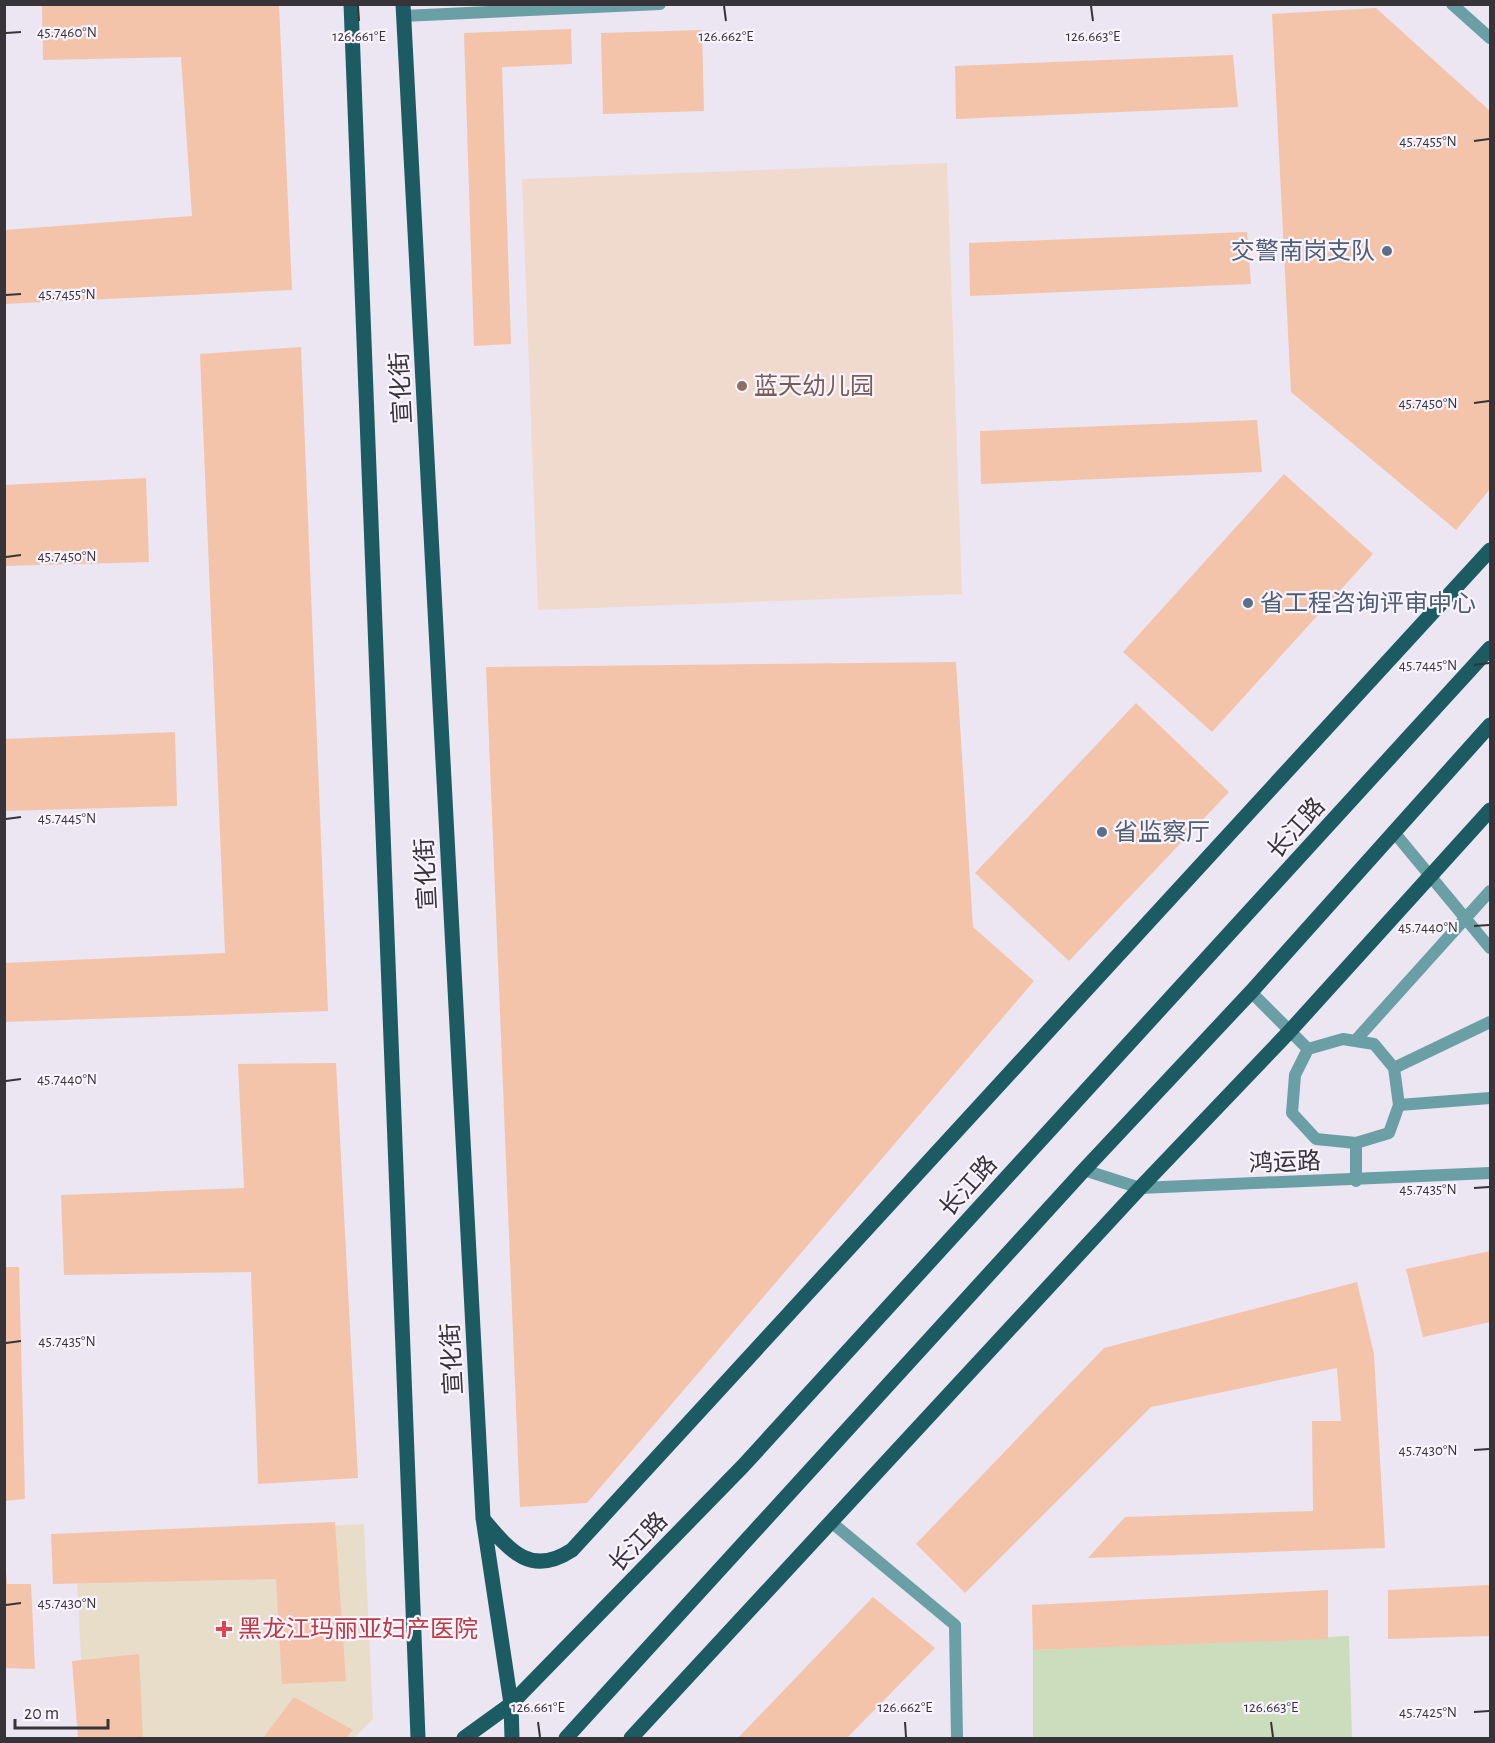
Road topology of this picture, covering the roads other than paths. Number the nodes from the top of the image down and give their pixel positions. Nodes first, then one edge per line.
1 (351, 4) edge
2 (660, 4) edge
3 (1452, 4) edge
4 (403, 10) edge
5 (1491, 38) edge
6 (1491, 550) edge
7 (1491, 648) edge
8 (1491, 725) edge
9 (1491, 810) edge
10 (1393, 831) junction
11 (1432, 876) junction
12 (1491, 891) edge
13 (1467, 918) junction
14 (1491, 948) edge
15 (1251, 992) junction
16 (1491, 1022) edge
17 (1289, 1032) junction
18 (1355, 1041) junction
19 (1308, 1049) junction
20 (1394, 1068) junction
21 (1491, 1098) edge
22 (1399, 1105) junction
23 (1356, 1143) junction
24 (1084, 1170) junction
25 (1491, 1173) edge
26 (1356, 1181) junction
27 (1140, 1188) junction
28 (483, 1518) junction
29 (831, 1522) junction
30 (511, 1704) junction
31 (418, 1738) edge
32 (464, 1738) edge
33 (512, 1738) edge
34 (566, 1738) edge
35 (631, 1738) edge
36 (957, 1738) edge

1 - 31 main road, 宣化街
2 - 4 street
3 - 5 street
4 - 28 main road, 宣化街
6 - 28 main road
7 - 30 main road, 长江路
8 - 10 main road
9 - 11 main road
10 - 11 street
10 - 15 main road
11 - 13 street
11 - 17 main road
12 - 13 street
13 - 14 street
13 - 18 street
15 - 17 street
15 - 24 main road
16 - 20 street
17 - 19 street
17 - 27 main road
18 - 19 street
18 - 20 street
19 - 23 street
20 - 22 street
21 - 22 street
22 - 23 street
23 - 26 street
24 - 27 street, 鸿运路
24 - 34 main road
25 - 26 street, 鸿运路
26 - 27 street, 鸿运路
27 - 29 main road
28 - 30 main road, 宣化街
29 - 35 main road
29 - 36 street
30 - 32 main road, 长江路
30 - 33 main road, 宣化街

